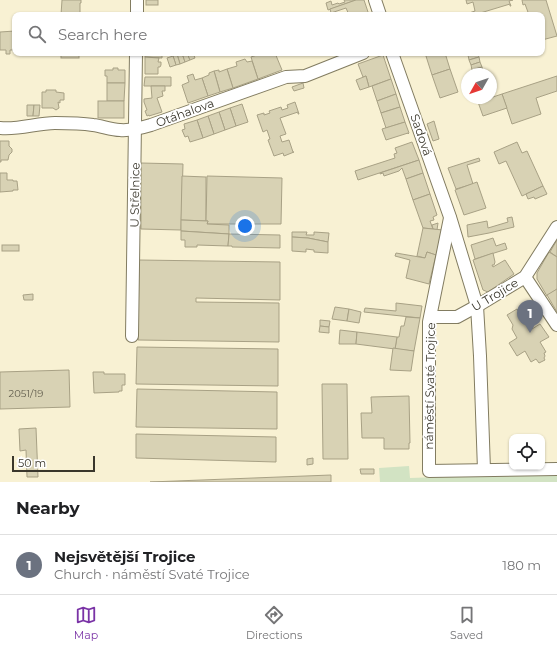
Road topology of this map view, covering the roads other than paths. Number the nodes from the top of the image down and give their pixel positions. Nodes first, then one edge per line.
1 (137, 0) edge
2 (375, 0) edge
3 (137, 12) edge
4 (379, 12) edge
5 (136, 56) edge
6 (355, 56) edge
7 (393, 56) edge
8 (0, 128) edge
9 (136, 129) junction
10 (450, 217) junction
11 (557, 227) edge
12 (525, 276) junction
13 (477, 306) junction
14 (430, 316) junction
15 (557, 325) edge
16 (132, 336) dead end
17 (557, 469) edge
18 (484, 470) junction

1 - 3 street
2 - 4 street
5 - 9 street, U Střelnice
6 - 9 street, Otáhalova
7 - 10 street, Sadová
8 - 9 street, Otáhalova
9 - 16 street, U Střelnice
10 - 13 street
10 - 14 street, náměstí Svaté Trojice
11 - 12 street, U Trojice
12 - 13 street, U Trojice
12 - 15 street
13 - 14 street, U Trojice
13 - 18 street
14 - 18 street, náměstí Svaté Trojice
17 - 18 street, náměstí Svaté Trojice

